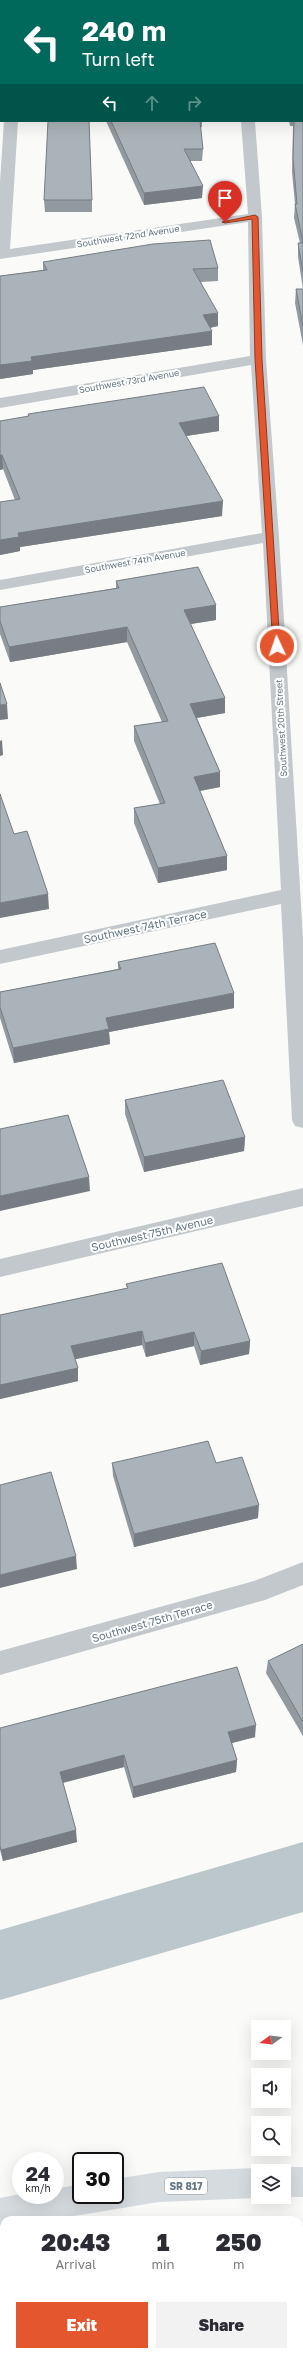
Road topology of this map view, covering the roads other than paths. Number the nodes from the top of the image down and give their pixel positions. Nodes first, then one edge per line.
1 (11, 122) edge
2 (248, 122) edge
3 (255, 217) junction
4 (1, 255) edge
5 (258, 359) junction
6 (0, 403) edge
7 (271, 537) junction
8 (0, 585) edge
9 (290, 895) junction
10 (0, 957) edge
11 (303, 1120) edge
12 (303, 1197) edge
13 (0, 1268) edge
14 (303, 1573) edge
15 (0, 1663) edge
16 (291, 2182) edge
17 (303, 2182) edge
18 (251, 2183) edge
19 (124, 2193) edge
20 (72, 2201) edge
21 (0, 2213) edge

1 - 4 street
2 - 3 street, Southwest 20th Street
3 - 4 street, Southwest 72nd Avenue
3 - 5 street, Southwest 20th Street
5 - 6 street, Southwest 73rd Avenue
5 - 7 street, Southwest 20th Street
7 - 8 street, Southwest 74th Avenue
7 - 9 street, Southwest 20th Street
9 - 10 street, Southwest 74th Terrace
9 - 11 street, Southwest 20th Street
12 - 13 street, Southwest 75th Avenue
14 - 15 street, Southwest 75th Terrace
16 - 17 main road
18 - 19 main road, SR 817
20 - 21 main road

